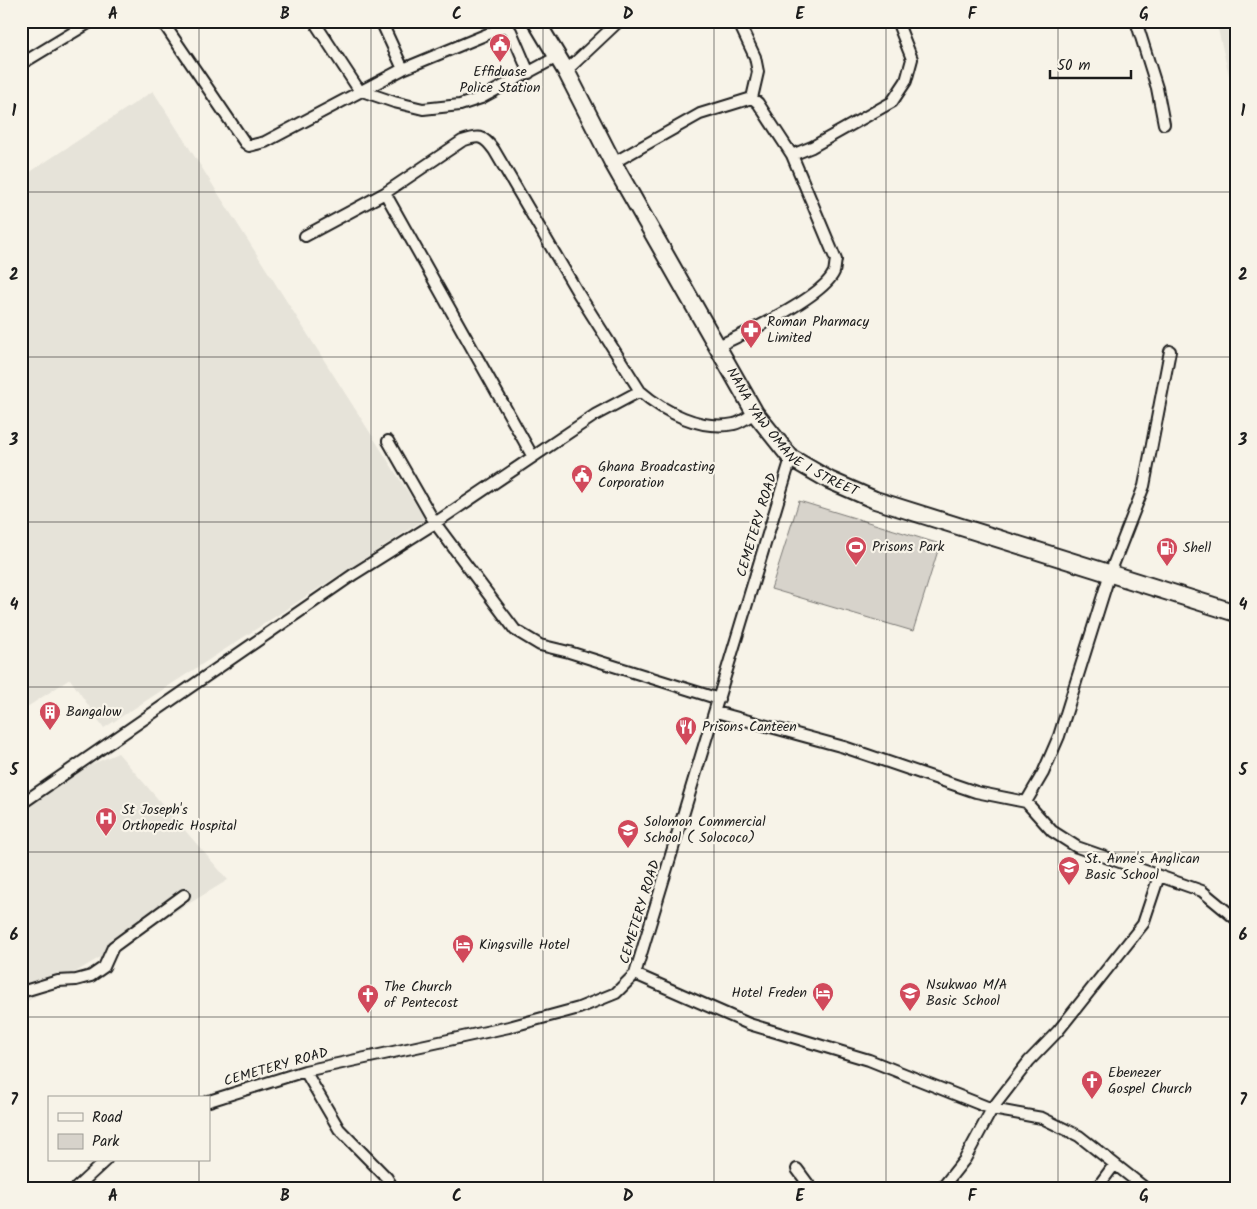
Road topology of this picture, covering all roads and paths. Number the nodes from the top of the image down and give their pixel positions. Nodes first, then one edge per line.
1 (92, 21) edge
2 (162, 21) edge
3 (381, 21) edge
4 (536, 21) edge
5 (619, 21) edge
6 (738, 21) edge
7 (898, 21) edge
8 (1136, 21) edge
9 (317, 26) dead end
10 (21, 64) edge
11 (562, 64) junction
12 (403, 69) junction
13 (529, 73) junction
14 (359, 90) junction
15 (752, 98) junction
16 (1164, 124) dead end
17 (792, 155) junction
18 (613, 163) junction
19 (385, 193) junction
20 (305, 236) dead end
21 (718, 346) junction
22 (1170, 351) dead end
23 (640, 391) junction
24 (755, 412) junction
25 (388, 442) dead end
26 (533, 458) junction
27 (791, 458) junction
28 (435, 523) junction
29 (1110, 573) junction
30 (1236, 613) edge
31 (719, 698) junction
32 (716, 712) junction
33 (1026, 802) junction
34 (21, 804) edge
35 (1159, 876) junction
36 (184, 895) dead end
37 (1236, 919) edge
38 (635, 974) junction
39 (21, 992) edge
40 (305, 1071) junction
41 (210, 1101) edge
42 (992, 1109) junction
43 (104, 1162) edge
44 (1114, 1165) junction
45 (797, 1170) dead end
46 (76, 1188) edge
47 (393, 1188) edge
48 (812, 1188) edge
49 (942, 1188) edge
50 (1097, 1188) edge
51 (1145, 1188) edge

1 - 10 street
2 - 14 street
3 - 12 street
4 - 11 main road, NANA YAW OMANE I STREET
5 - 11 street
6 - 15 street
7 - 17 street
8 - 16 street
9 - 14 street
11 - 13 street
11 - 18 main road, NANA YAW OMANE I STREET
12 - 13 street
12 - 14 street
13 - 14 street
15 - 17 street
15 - 18 street
17 - 21 street
18 - 21 main road, NANA YAW OMANE I STREET
19 - 20 street
19 - 23 street
19 - 26 street
21 - 24 main road, NANA YAW OMANE I STREET
22 - 29 street
23 - 24 street
23 - 26 street
24 - 27 main road, NANA YAW OMANE I STREET
25 - 28 street
26 - 28 street
27 - 29 main road, NANA YAW OMANE I STREET
27 - 31 street, CEMETERY ROAD
28 - 31 street
28 - 34 street
29 - 30 main road, NANA YAW OMANE I STREET
29 - 33 street
31 - 32 street, CEMETERY ROAD
32 - 33 street
32 - 38 street, CEMETERY ROAD
33 - 35 street
35 - 37 street
35 - 42 street
36 - 39 street
38 - 40 street, CEMETERY ROAD
38 - 42 street
40 - 41 street, CEMETERY ROAD
40 - 47 street
42 - 44 street
42 - 49 street
43 - 46 street
44 - 50 street
44 - 51 street
45 - 48 street

